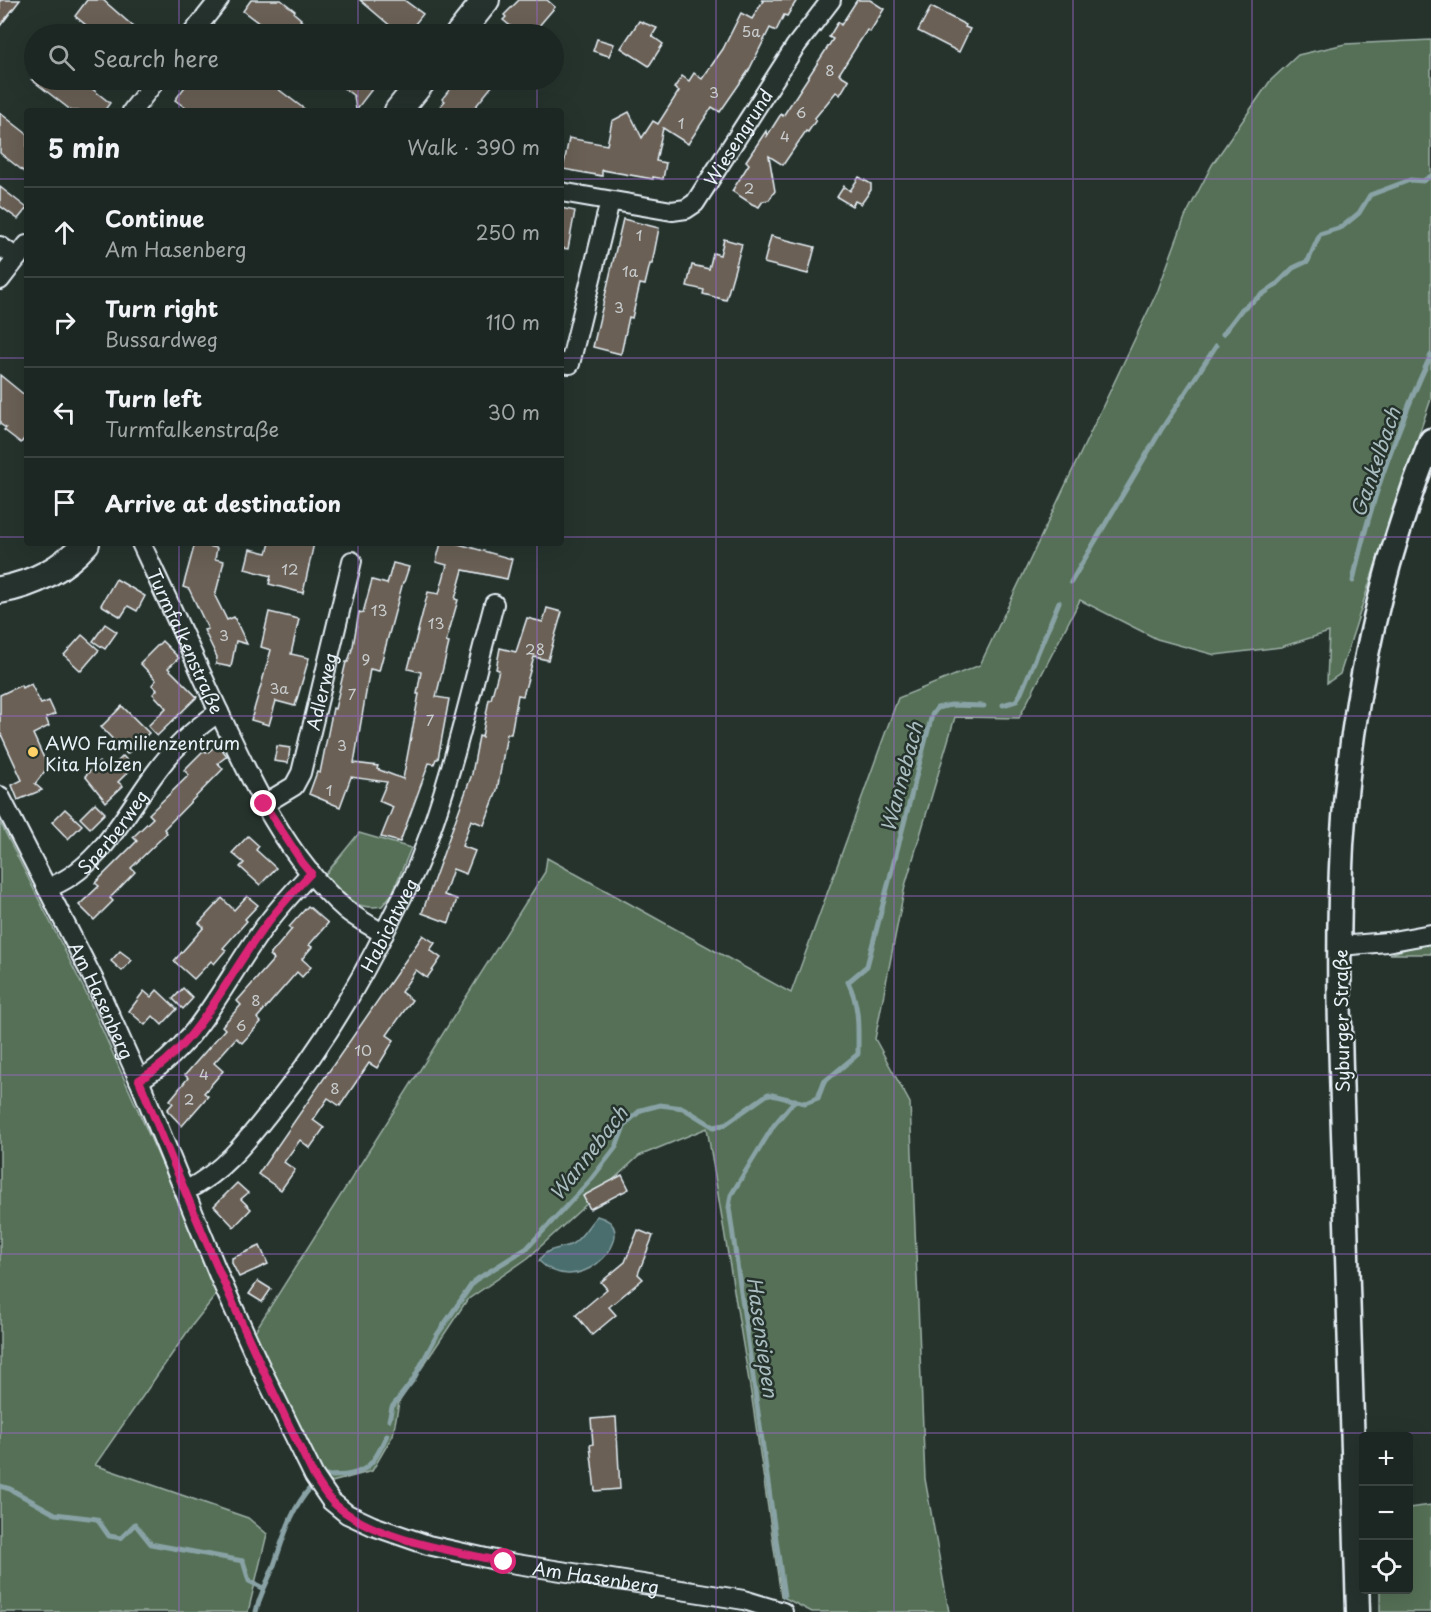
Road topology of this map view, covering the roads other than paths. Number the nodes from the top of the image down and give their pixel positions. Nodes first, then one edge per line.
1 (219, 0) edge
2 (486, 0) edge
3 (831, 0) edge
4 (200, 24) edge
5 (467, 24) edge
6 (148, 90) edge
7 (415, 90) edge
8 (134, 108) edge
9 (400, 108) edge
10 (564, 193) edge
11 (610, 201) junction
12 (0, 246) edge
13 (22, 252) edge
14 (0, 280) edge
15 (564, 363) edge
16 (1431, 440) edge
17 (83, 546) edge
18 (142, 546) edge
19 (352, 561) dead end
20 (0, 590) edge
21 (494, 604) dead end
22 (219, 712) junction
23 (0, 796) edge
24 (264, 804) junction
25 (311, 873) junction
26 (47, 888) junction
27 (384, 934) junction
28 (1431, 934) edge
29 (1340, 946) junction
30 (139, 1080) junction
31 (185, 1191) junction
32 (783, 1612) edge
33 (1358, 1612) edge

1 - 4 street
2 - 5 main road
3 - 11 street, Wiesengrund
6 - 8 street
7 - 9 main road
10 - 11 street, Wiesengrund
11 - 15 street
12 - 13 street
13 - 14 street
16 - 29 street, Syburger Straße
17 - 20 main road
18 - 22 street, Turmfalkenstraße
19 - 24 street, Adlerweg
21 - 27 street, Habichtweg
22 - 24 street, Turmfalkenstraße
22 - 26 street, Sperberweg
23 - 26 street, Am Hasenberg
24 - 25 street, Turmfalkenstraße
25 - 27 street, Turmfalkenstraße
25 - 30 street
26 - 30 street, Am Hasenberg
27 - 31 street, Habichtweg
28 - 29 street
29 - 33 street, Syburger Straße
30 - 31 street, Am Hasenberg
31 - 32 street, Am Hasenberg

